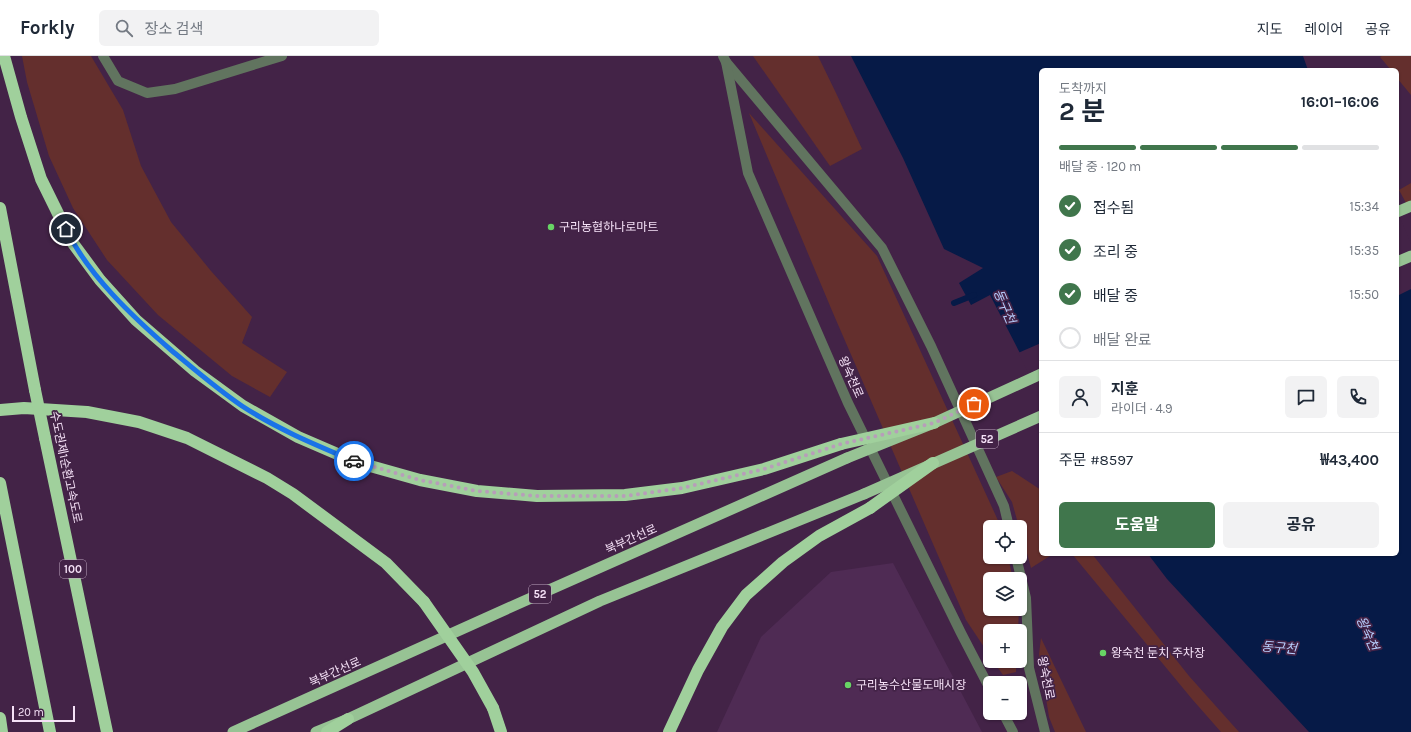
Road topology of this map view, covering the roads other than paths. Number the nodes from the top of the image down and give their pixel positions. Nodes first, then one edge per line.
1 (4, 56) edge
2 (103, 56) edge
3 (282, 56) edge
4 (725, 59) edge
5 (1411, 206) edge
6 (0, 208) edge
7 (1399, 211) edge
8 (1411, 256) edge
9 (1399, 261) edge
10 (1039, 375) edge
11 (0, 410) edge
12 (1039, 417) edge
13 (934, 423) junction
14 (933, 463) junction
15 (0, 484) edge
16 (1007, 520) edge
17 (1018, 564) edge
18 (984, 676) edge
19 (0, 718) edge
20 (348, 719) junction
21 (1007, 720) edge
22 (0, 727) edge
23 (49, 728) edge
24 (2, 732) edge
25 (107, 732) edge
26 (233, 732) edge
27 (316, 732) edge
28 (327, 732) edge
29 (501, 732) edge
30 (669, 732) edge
31 (1013, 732) edge
32 (1045, 732) edge

1 - 13 highway, bridge
2 - 3 street
4 - 16 street, 왕숙천로
4 - 18 street, 왕숙천로
5 - 7 highway
6 - 25 highway, 수도권제1순환고속도로 / 100, bridge
8 - 9 highway
10 - 13 highway, 북부간선로 / 52, bridge
11 - 29 highway, bridge
12 - 14 highway, 52, bridge
13 - 26 highway, 북부간선로 / 52, bridge
14 - 20 highway, 52, bridge
14 - 30 highway, bridge
15 - 23 highway
17 - 32 street, 왕숙천로
19 - 24 highway
20 - 27 highway, 52
20 - 28 highway
21 - 31 street
22 - 24 highway

